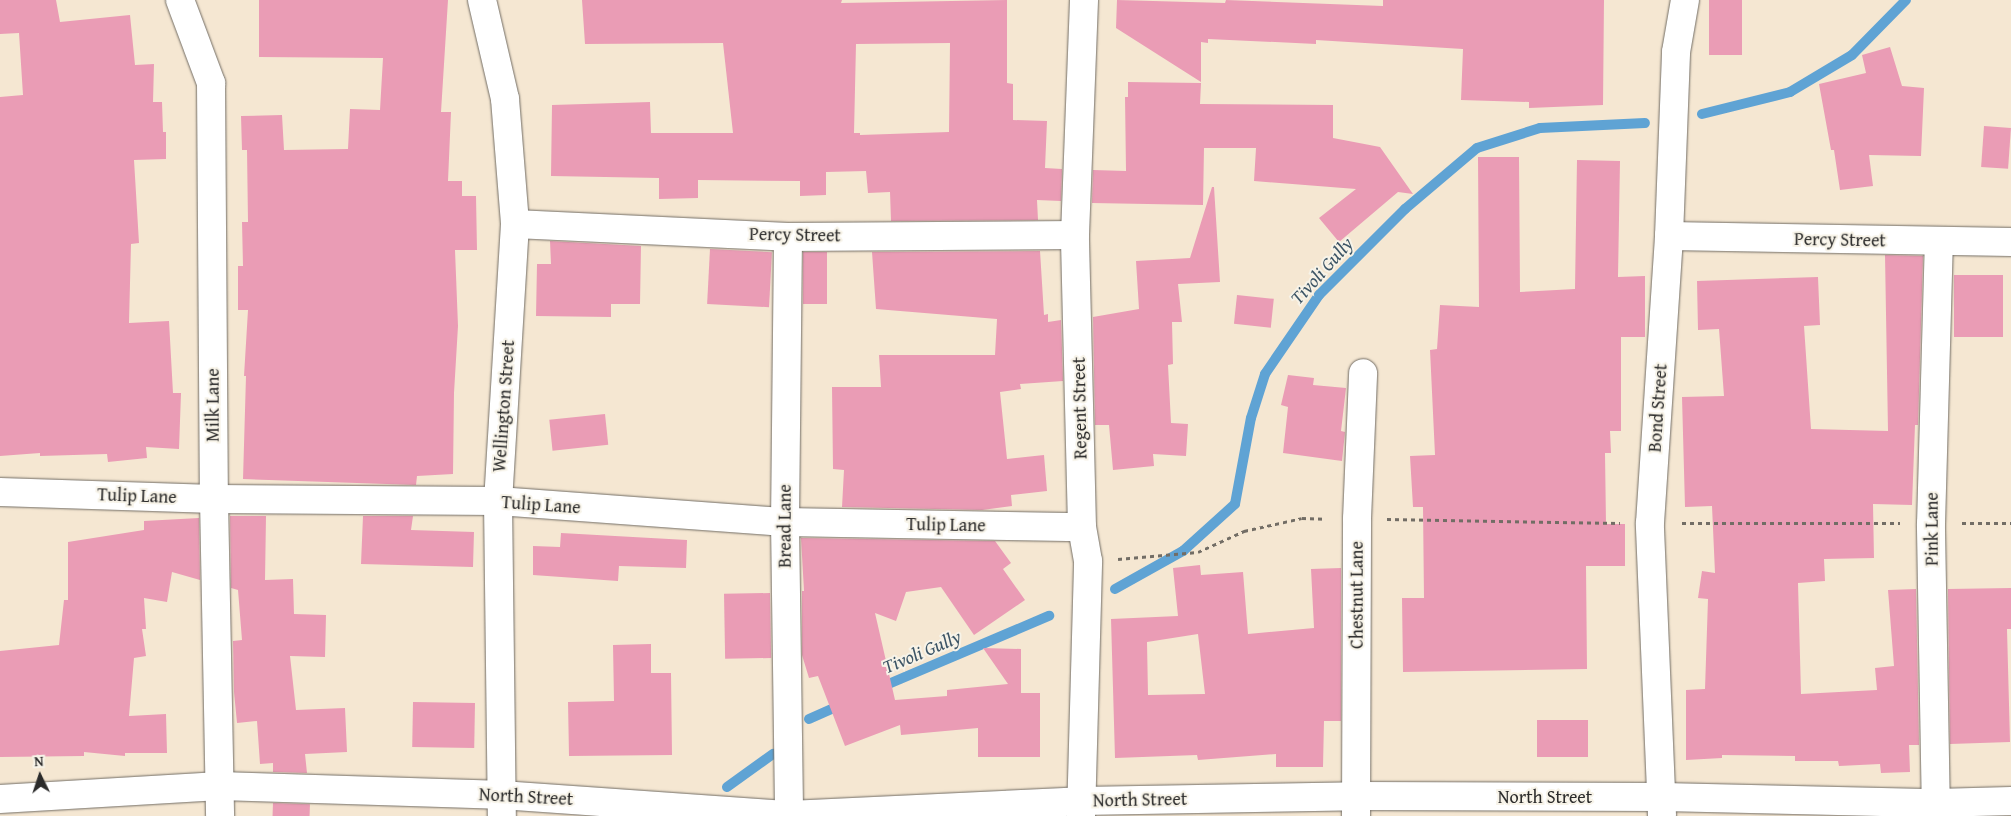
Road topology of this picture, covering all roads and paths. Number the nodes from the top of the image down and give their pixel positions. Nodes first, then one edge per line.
1 (180, 0) edge
2 (482, 0) edge
3 (1084, 0) edge
4 (1685, 0) edge
5 (515, 224) junction
6 (1075, 235) junction
7 (1669, 236) junction
8 (788, 237) junction
9 (1939, 242) junction
10 (2011, 242) edge
11 (1363, 373) dead end
12 (0, 492) edge
13 (214, 499) junction
14 (498, 501) junction
15 (1358, 519) junction
16 (785, 522) junction
17 (1650, 523) junction
18 (2011, 523) edge
19 (1931, 524) junction
20 (1082, 527) junction
21 (1152, 556) dead end
22 (220, 786) junction
23 (0, 799) edge
24 (2011, 801) edge
25 (502, 806) edge
26 (1356, 806) edge
27 (1662, 806) edge
28 (1081, 808) edge
29 (1936, 810) edge
30 (220, 816) edge
31 (789, 816) edge

1 - 13 street, Milk Lane
2 - 5 street, Wellington Street
3 - 6 street, Regent Street
4 - 7 street, Bond Street
5 - 8 street, Percy Street
5 - 14 street, Wellington Street
6 - 8 street, Percy Street
6 - 20 street, Regent Street
7 - 9 street, Percy Street
7 - 17 street, Bond Street
8 - 16 street, Bread Lane
9 - 10 street, Percy Street
9 - 19 street, Pink Lane
11 - 15 street, Chestnut Lane
12 - 13 street, Tulip Lane
13 - 14 street, Tulip Lane
13 - 22 street, Milk Lane
14 - 16 street, Tulip Lane
14 - 25 street, Wellington Street
15 - 17 path
15 - 21 path
15 - 26 street, Chestnut Lane
16 - 20 street, Tulip Lane
16 - 31 street, Bread Lane
17 - 19 path
17 - 27 street, Bond Street
18 - 19 path
19 - 29 street, Pink Lane
20 - 28 street, Regent Street
22 - 23 street, North Street
22 - 25 street, North Street
22 - 30 street, Milk Lane
24 - 29 street, North Street
25 - 31 street, North Street
26 - 27 street, North Street
26 - 28 street, North Street
27 - 29 street, North Street
28 - 31 street, North Street

